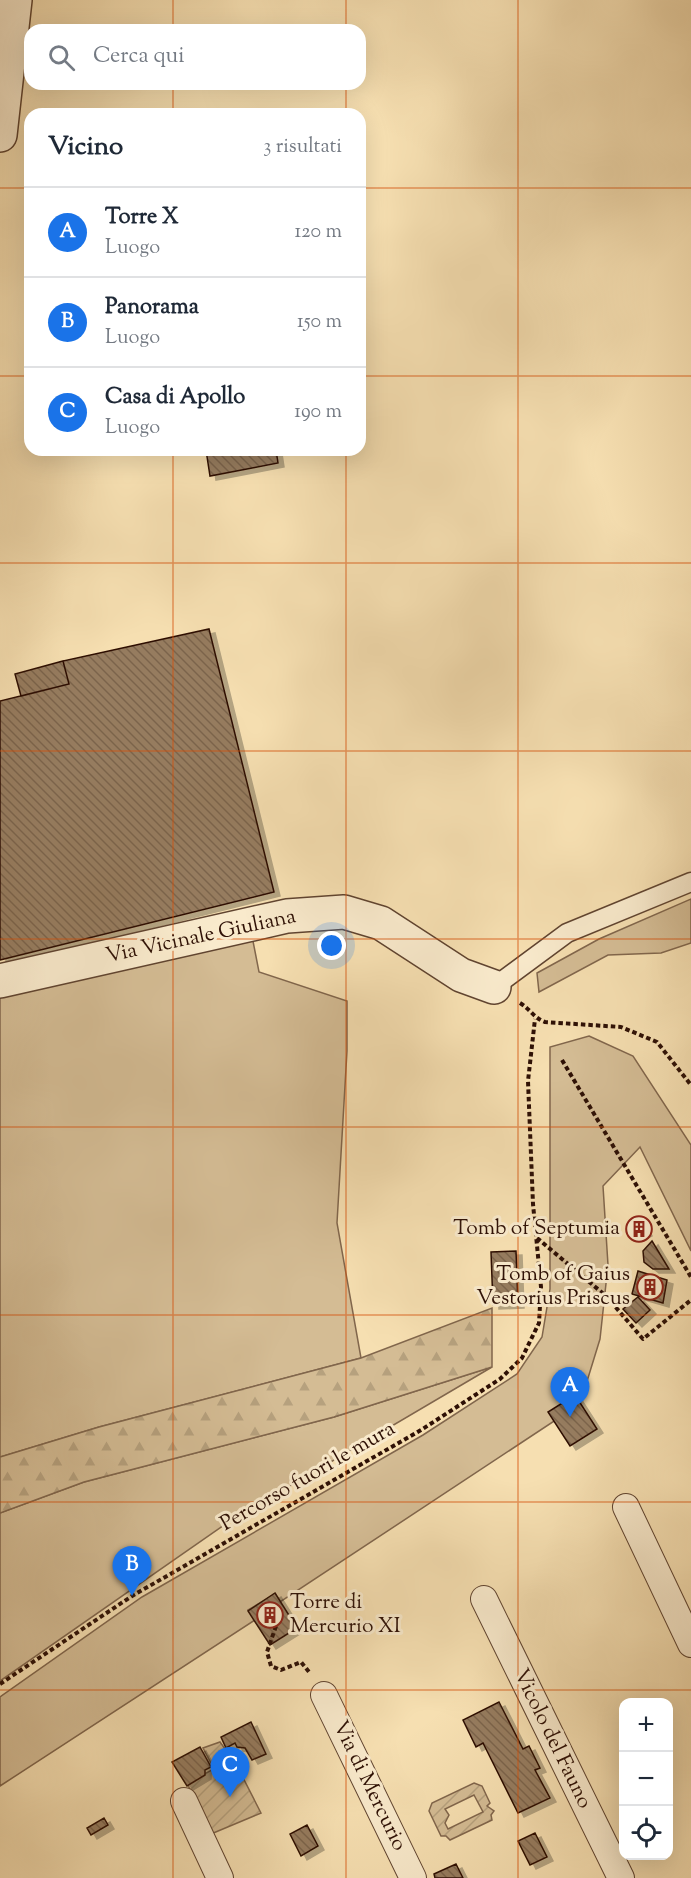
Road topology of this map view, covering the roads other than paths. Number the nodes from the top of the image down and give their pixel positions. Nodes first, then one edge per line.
1 (15, 0) edge
2 (3, 76) edge
3 (0, 135) edge
4 (691, 882) edge
5 (0, 981) edge
6 (494, 987) joint
7 (626, 1507) dead end
8 (484, 1599) dead end
9 (691, 1644) edge
10 (324, 1695) dead end
11 (183, 1801) dead end
12 (220, 1878) edge
13 (413, 1878) edge
14 (621, 1878) edge

1 - 2 street
2 - 3 street
4 - 6 lane
5 - 6 street, Via Vicinale Giuliana
7 - 9 street
8 - 14 street, Vicolo del Fauno
10 - 13 street, Via di Mercurio
11 - 12 street

